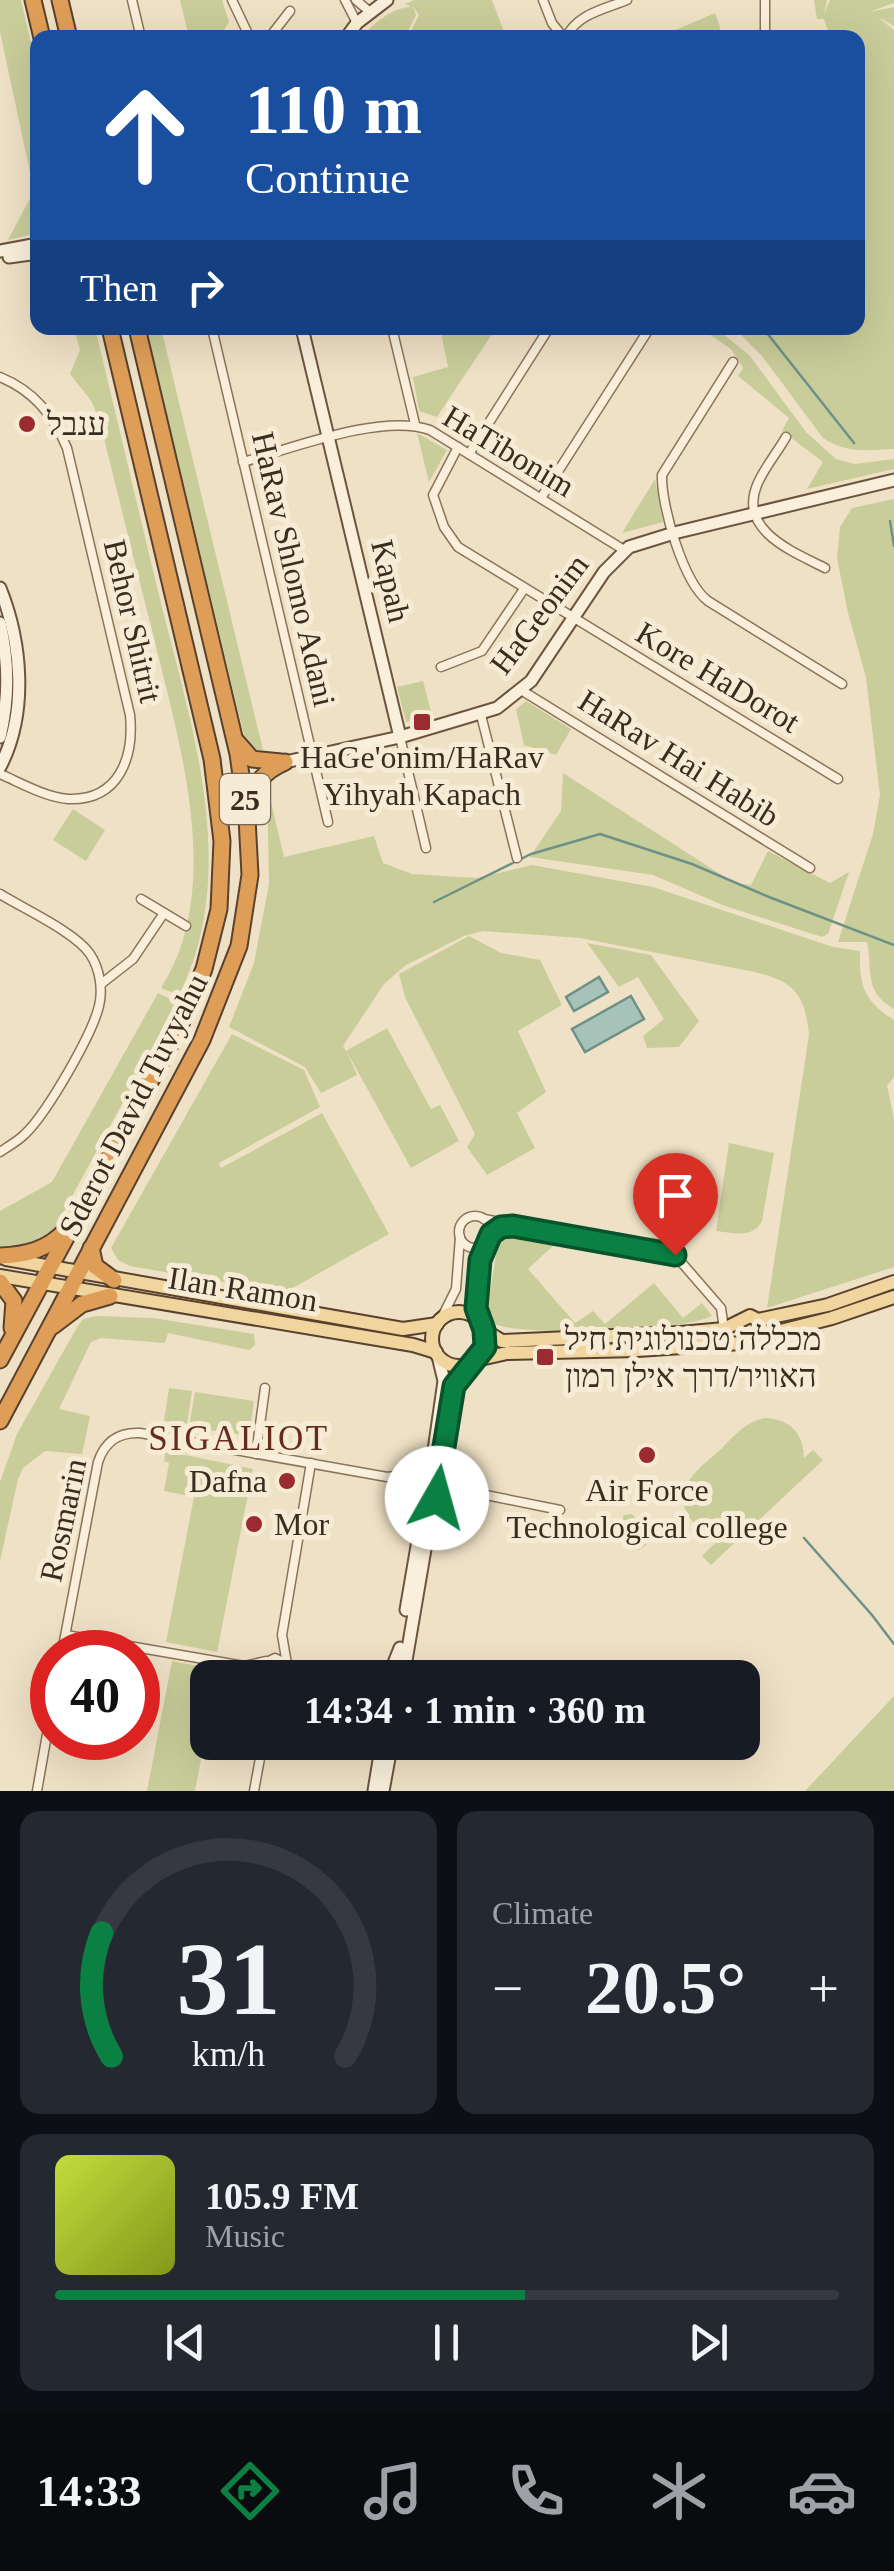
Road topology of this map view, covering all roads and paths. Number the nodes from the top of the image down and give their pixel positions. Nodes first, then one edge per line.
1 (33, 0) edge
2 (60, 0) edge
3 (132, 0) edge
4 (232, 0) edge
5 (345, 0) edge
6 (356, 0) edge
7 (387, 0) edge
8 (543, 0) edge
9 (628, 0) edge
10 (766, 0) edge
11 (290, 11) dead end
12 (370, 12) junction
13 (357, 23) junction
14 (40, 30) edge
15 (67, 30) edge
16 (139, 30) edge
17 (246, 30) edge
18 (275, 30) edge
19 (352, 30) edge
20 (558, 30) edge
21 (572, 30) edge
22 (765, 30) edge
23 (30, 246) edge
24 (0, 252) edge
25 (30, 253) edge
26 (0, 259) edge
27 (112, 335) edge
28 (139, 335) edge
29 (214, 335) edge
30 (304, 335) edge
31 (394, 335) edge
32 (545, 335) edge
33 (645, 335) edge
34 (733, 362) dead end
35 (0, 376) edge
36 (414, 424) junction
37 (786, 437) dead end
38 (328, 438) junction
39 (458, 447) junction
40 (469, 454) junction
41 (243, 462) junction
42 (894, 480) edge
43 (541, 498) junction
44 (756, 514) junction
45 (674, 533) junction
46 (624, 550) junction
47 (825, 568) dead end
48 (0, 588) edge
49 (524, 589) junction
50 (571, 618) junction
51 (0, 623) edge
52 (441, 667) dead end
53 (842, 684) dead end
54 (522, 690) junction
55 (482, 715) junction
56 (233, 736) junction
57 (0, 737) edge
58 (400, 737) junction
59 (312, 756) junction
60 (284, 762) junction
61 (0, 770) edge
62 (838, 780) dead end
63 (247, 818) junction
64 (328, 822) dead end
65 (426, 848) dead end
66 (517, 858) dead end
67 (810, 868) dead end
68 (0, 894) edge
69 (141, 899) dead end
70 (164, 913) junction
71 (186, 926) dead end
72 (100, 984) junction
73 (0, 1152) edge
74 (484, 1219) junction
75 (76, 1220) junction
76 (513, 1226) junction
77 (460, 1237) junction
78 (488, 1239) junction
79 (91, 1248) junction
80 (0, 1256) edge
81 (50, 1268) junction
82 (0, 1279) edge
83 (73, 1281) junction
84 (894, 1282) edge
85 (41, 1284) junction
86 (112, 1288) junction
87 (894, 1296) edge
88 (758, 1320) junction
89 (439, 1322) junction
90 (482, 1326) junction
91 (729, 1327) junction
92 (761, 1336) junction
93 (11, 1339) junction
94 (41, 1340) junction
95 (740, 1342) junction
96 (437, 1354) junction
97 (0, 1360) edge
98 (474, 1362) junction
99 (265, 1388) dead end
100 (0, 1420) edge
101 (256, 1454) junction
102 (311, 1464) junction
103 (419, 1472) junction
104 (386, 1477) junction
105 (443, 1478) junction
106 (466, 1491) junction
107 (416, 1493) junction
108 (439, 1496) junction
109 (560, 1510) dead end
110 (67, 1630) edge
111 (282, 1635) junction
112 (160, 1651) edge
113 (210, 1660) edge
114 (268, 1660) joint
115 (282, 1660) edge
116 (286, 1660) edge
117 (396, 1660) edge
118 (406, 1660) edge
119 (42, 1760) edge
120 (259, 1760) edge
121 (379, 1760) edge
122 (389, 1760) edge
123 (36, 1791) edge
124 (254, 1791) edge
125 (374, 1791) edge
126 (384, 1791) edge

1 - 14 highway
2 - 15 highway
3 - 16 street
4 - 17 street
5 - 13 street
6 - 12 street
7 - 12 street
8 - 20 street
9 - 21 street
10 - 22 street
11 - 18 street
12 - 13 street
13 - 19 street
23 - 24 street
25 - 26 street
27 - 75 highway, Sderot David Tuvyahu / 25
28 - 56 highway, Sderot David Tuvyahu / 25
29 - 41 street, HaRav Shlomo Adani
30 - 38 street, Kapah
31 - 36 street
32 - 40 street
33 - 43 street
34 - 45 street, Kore HaDorot
35 - 61 street, Behor Shitrit
36 - 38 street, HaTibonim
36 - 39 street, HaTibonim
37 - 44 street
38 - 41 street, HaTibonim
38 - 58 street, Kapah
39 - 40 street, HaTibonim
39 - 49 street, Kore HaDorot
40 - 43 street, HaTibonim
41 - 59 street, HaRav Shlomo Adani
42 - 44 street, HaGeonim
43 - 46 street, HaTibonim
44 - 45 street, HaGeonim
44 - 47 street
45 - 46 street, HaGeonim
45 - 53 street, Kore HaDorot
46 - 50 street, HaGeonim
48 - 61 street
49 - 50 street, Kore HaDorot
49 - 52 street
50 - 54 street, HaGeonim
50 - 62 street, Kore HaDorot
51 - 57 street
54 - 55 street, HaGeonim
54 - 67 street, HaRav Hai Habib
55 - 58 street, HaGeonim
55 - 66 street
56 - 60 highway
56 - 63 highway, Sderot David Tuvyahu / 25
58 - 59 street, HaGeonim
58 - 65 street, Kapah
59 - 60 street, HaGeonim
59 - 64 street, HaRav Shlomo Adani
60 - 63 highway
63 - 79 highway, Sderot David Tuvyahu / 25
68 - 72 street
69 - 70 street
70 - 71 street
70 - 72 street
72 - 73 street
74 - 76 street
74 - 77 street
74 - 78 street
75 - 80 highway
75 - 81 highway, Sderot David Tuvyahu / 25
76 - 78 street
76 - 91 street
77 - 78 street
77 - 89 street
78 - 90 street
79 - 83 highway, Sderot David Tuvyahu / 25
79 - 86 highway
80 - 81 main road, Ilan Ramon
81 - 83 main road, Ilan Ramon
81 - 85 highway, Sderot David Tuvyahu / 25
82 - 85 main road, Ilan Ramon
82 - 93 highway
83 - 85 main road, Ilan Ramon
83 - 86 main road, Ilan Ramon
83 - 94 highway, Sderot David Tuvyahu / 25
84 - 88 main road
85 - 93 highway, Sderot David Tuvyahu / 25
86 - 89 main road, Ilan Ramon
86 - 94 highway
86 - 96 main road, Ilan Ramon
87 - 92 main road
88 - 91 main road
88 - 92 main road
89 - 90 main road
89 - 96 main road
90 - 91 main road
90 - 98 main road
91 - 95 main road
92 - 95 main road
93 - 97 highway, Sderot David Tuvyahu / 25
94 - 100 highway, Sderot David Tuvyahu / 25
95 - 98 main road
96 - 98 main road
96 - 103 street
98 - 105 street
99 - 101 street
101 - 102 street, Rosmarin
101 - 110 street, Rosmarin
102 - 104 street, Rosmarin
102 - 111 street
103 - 104 street, Rosmarin
103 - 105 street
103 - 107 street
104 - 107 street, Rosmarin
105 - 106 street
105 - 108 street
106 - 108 street
106 - 109 street
107 - 108 street
107 - 117 street
108 - 118 street
111 - 114 street
111 - 116 street
112 - 113 street
114 - 115 street
119 - 123 street
120 - 124 street
121 - 125 street
122 - 126 street

